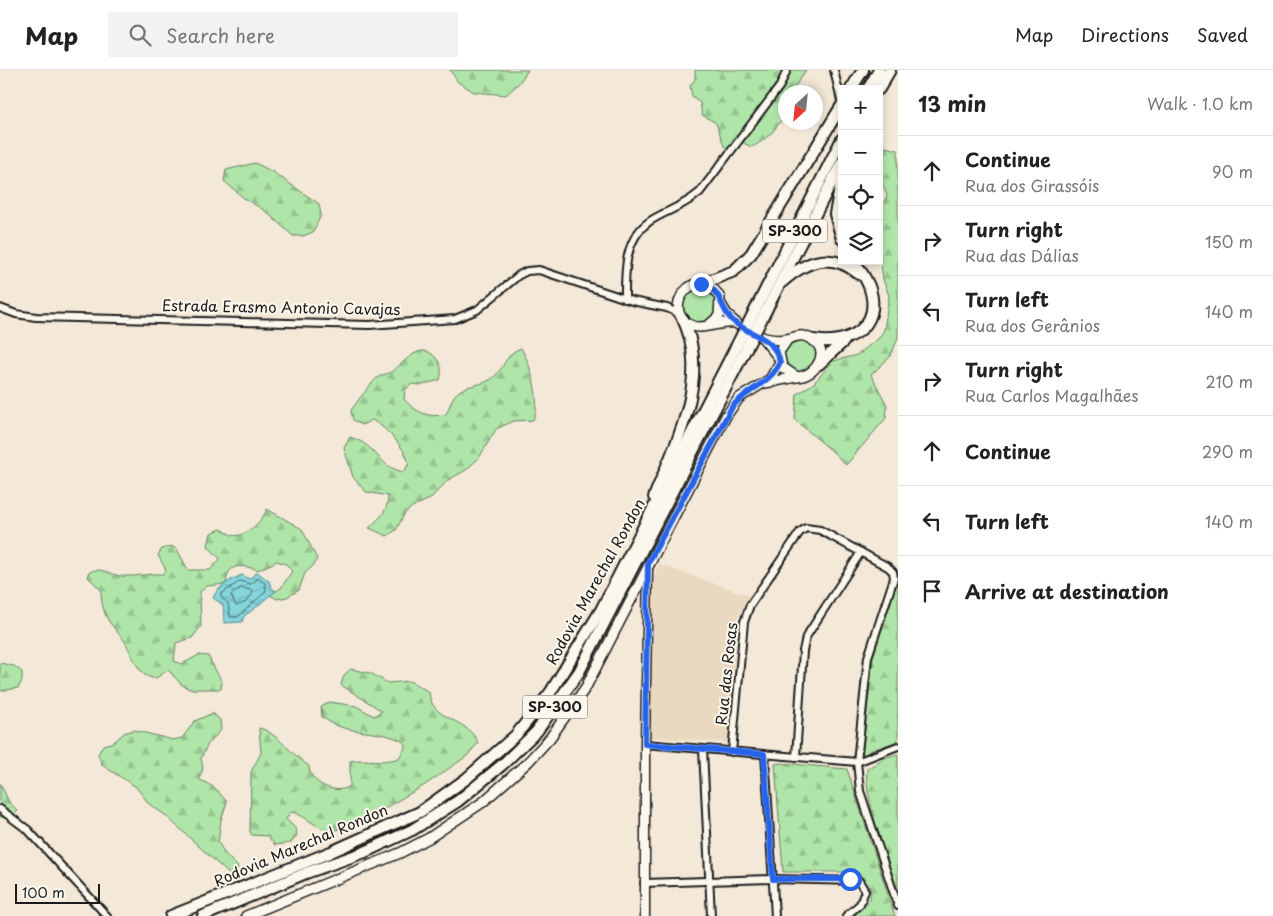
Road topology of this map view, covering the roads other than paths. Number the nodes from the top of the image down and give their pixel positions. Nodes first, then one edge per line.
1 (787, 70) edge
2 (834, 70) edge
3 (863, 70) edge
4 (879, 70) edge
5 (890, 70) edge
6 (838, 84) edge
7 (854, 85) edge
8 (870, 85) edge
9 (881, 85) edge
10 (838, 112) edge
11 (838, 148) edge
12 (838, 170) edge
13 (838, 199) edge
14 (838, 225) edge
15 (857, 265) edge
16 (866, 280) junction
17 (701, 284) junction
18 (777, 286) junction
19 (628, 300) junction
20 (679, 302) junction
21 (721, 304) junction
22 (0, 308) edge
23 (667, 308) junction
24 (682, 317) junction
25 (735, 323) junction
26 (710, 324) junction
27 (752, 332) junction
28 (788, 339) junction
29 (813, 340) junction
30 (845, 340) junction
31 (779, 360) junction
32 (819, 364) junction
33 (797, 377) junction
34 (764, 383) junction
35 (639, 539) junction
36 (861, 552) junction
37 (648, 563) junction
38 (645, 744) junction
39 (898, 746) edge
40 (703, 749) junction
41 (732, 752) junction
42 (764, 754) junction
43 (796, 757) junction
44 (857, 762) junction
45 (0, 808) edge
46 (773, 879) junction
47 (709, 881) junction
48 (644, 883) junction
49 (896, 895) edge
50 (898, 906) edge
51 (107, 916) edge
52 (171, 916) edge
53 (203, 916) edge
54 (246, 916) edge
55 (645, 916) edge
56 (711, 916) edge
57 (775, 916) edge
58 (846, 916) edge

1 - 19 street
2 - 6 street
3 - 7 highway
4 - 8 highway
5 - 9 highway
10 - 17 highway
11 - 27 highway, Rodovia Marechal Rondon / SP-300
12 - 18 highway, Rodovia Marechal Rondon / SP-300
13 - 14 highway
15 - 16 highway
16 - 18 highway
16 - 30 highway
17 - 20 main road
17 - 21 main road
18 - 27 highway, Rodovia Marechal Rondon / SP-300
19 - 22 street, Estrada Erasmo Antonio Cavajas
19 - 23 street, Estrada Erasmo Antonio Cavajas
20 - 23 street
20 - 24 main road
21 - 25 main road
21 - 26 main road
23 - 24 street, Estrada Erasmo Antonio Cavajas
24 - 26 main road
24 - 35 highway
25 - 26 main road
25 - 27 main road
27 - 28 main road
27 - 31 main road
27 - 35 highway, Rodovia Marechal Rondon / SP-300
27 - 53 highway, Rodovia Marechal Rondon / SP-300
28 - 29 main road
28 - 31 main road
29 - 30 highway
29 - 32 main road
30 - 32 highway
31 - 33 main road
31 - 34 main road
32 - 33 main road
33 - 34 main road
34 - 37 main road
35 - 52 highway, Rodovia Marechal Rondon / SP-300
36 - 41 street, Rua das Rosas
36 - 43 street
36 - 44 street
37 - 38 street
37 - 54 main road
38 - 40 street
38 - 48 street
39 - 44 street
40 - 41 street
40 - 47 street
41 - 42 street
42 - 43 street
42 - 46 street
43 - 44 street
44 - 49 street
45 - 51 street
46 - 47 street
46 - 57 street
46 - 58 street
47 - 48 street
47 - 56 street
48 - 55 street
49 - 50 street

